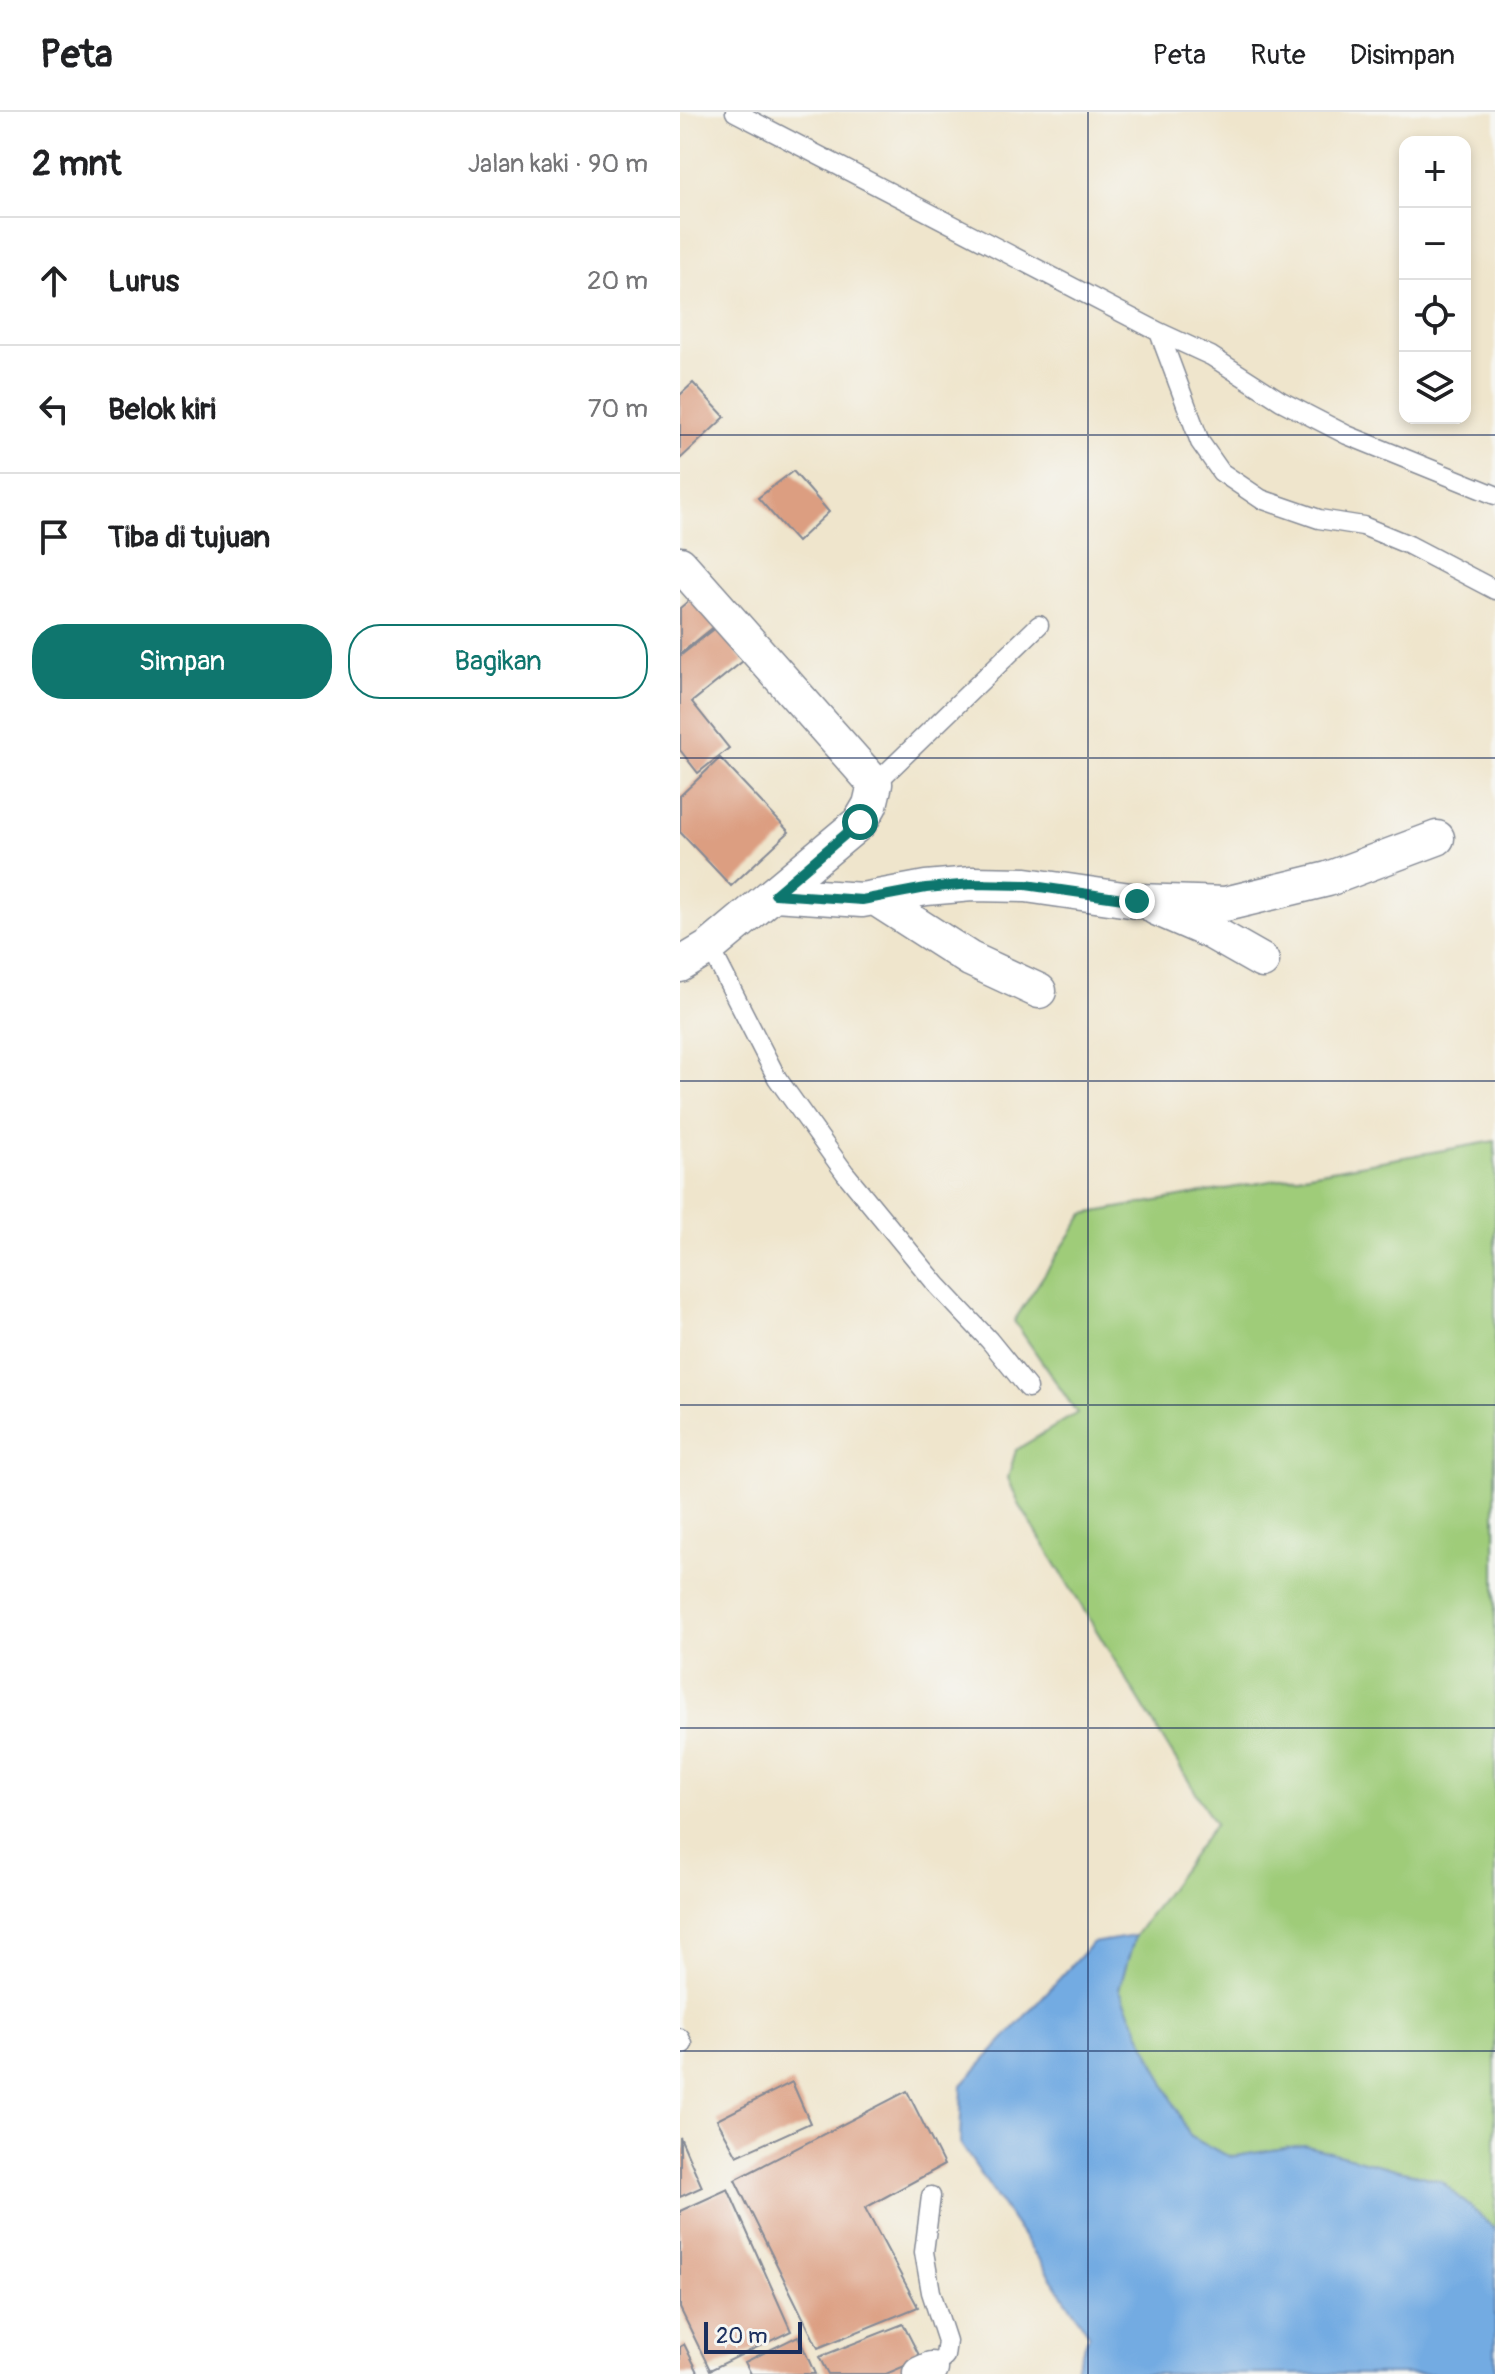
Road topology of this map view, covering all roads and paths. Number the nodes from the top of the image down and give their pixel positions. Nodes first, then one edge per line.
1 (735, 112) edge
2 (1159, 332) junction
3 (1495, 495) edge
4 (686, 582) edge
5 (1495, 590) edge
6 (1039, 625) dead end
7 (875, 784) junction
8 (1437, 838) dead end
9 (775, 894) junction
10 (875, 898) junction
11 (1137, 901) junction
12 (710, 947) junction
13 (1262, 961) dead end
14 (680, 965) edge
15 (1039, 991) dead end
16 (1028, 1388) dead end
17 (931, 2196) dead end
18 (925, 2371) edge

1 - 2 lane
2 - 3 lane
2 - 5 lane
4 - 7 street
6 - 7 lane
7 - 9 street
8 - 11 street
9 - 10 street
9 - 12 street
10 - 11 street
10 - 15 street
11 - 13 street
12 - 14 street
12 - 16 lane
17 - 18 lane

